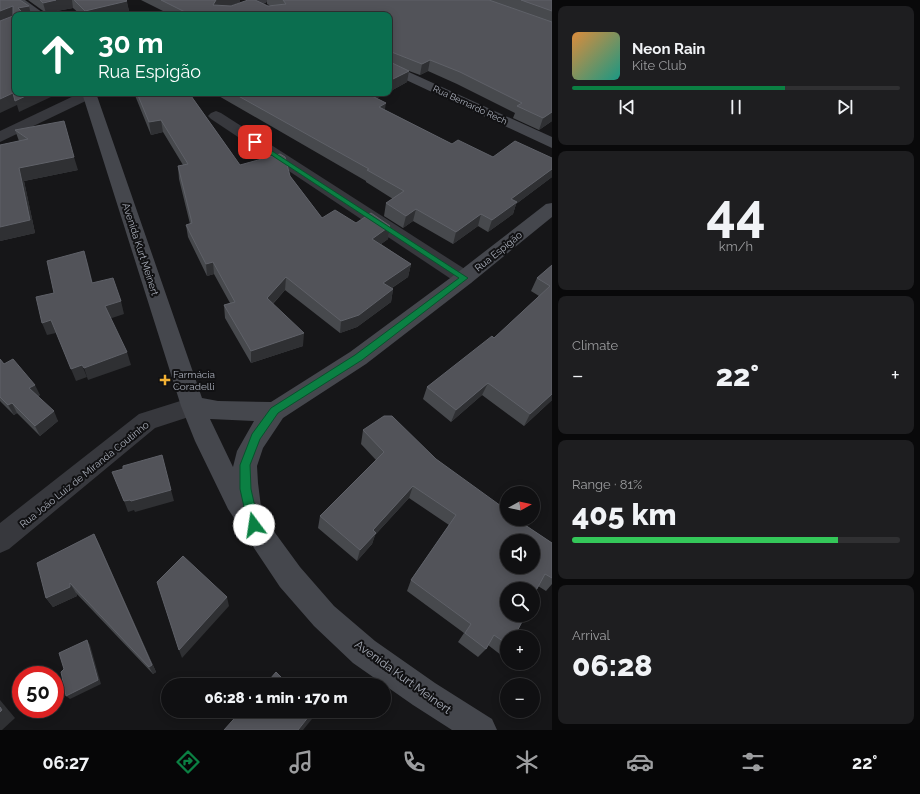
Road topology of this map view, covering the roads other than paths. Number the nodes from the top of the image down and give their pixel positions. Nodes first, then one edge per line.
1 (17, 0) edge
2 (257, 3) edge
3 (35, 12) edge
4 (230, 12) edge
5 (392, 68) edge
6 (85, 96) edge
7 (90, 96) edge
8 (216, 116) dead end
9 (0, 137) edge
10 (552, 143) edge
11 (552, 208) edge
12 (464, 278) junction
13 (193, 406) junction
14 (275, 411) junction
15 (254, 525) junction
16 (2, 536) edge
17 (481, 730) edge

1 - 3 main road
2 - 4 street
5 - 10 main road, Rua Bernardo Rech
6 - 9 street
7 - 13 main road, Avenida Kurt Meinert
8 - 12 street
11 - 12 main road, Rua Espigão
12 - 14 main road, Rua Espigão
13 - 14 main road
13 - 15 main road, Avenida Kurt Meinert
13 - 16 street, Rua João Luiz de Miranda Coutinho
14 - 15 main road
15 - 17 main road, Avenida Kurt Meinert

